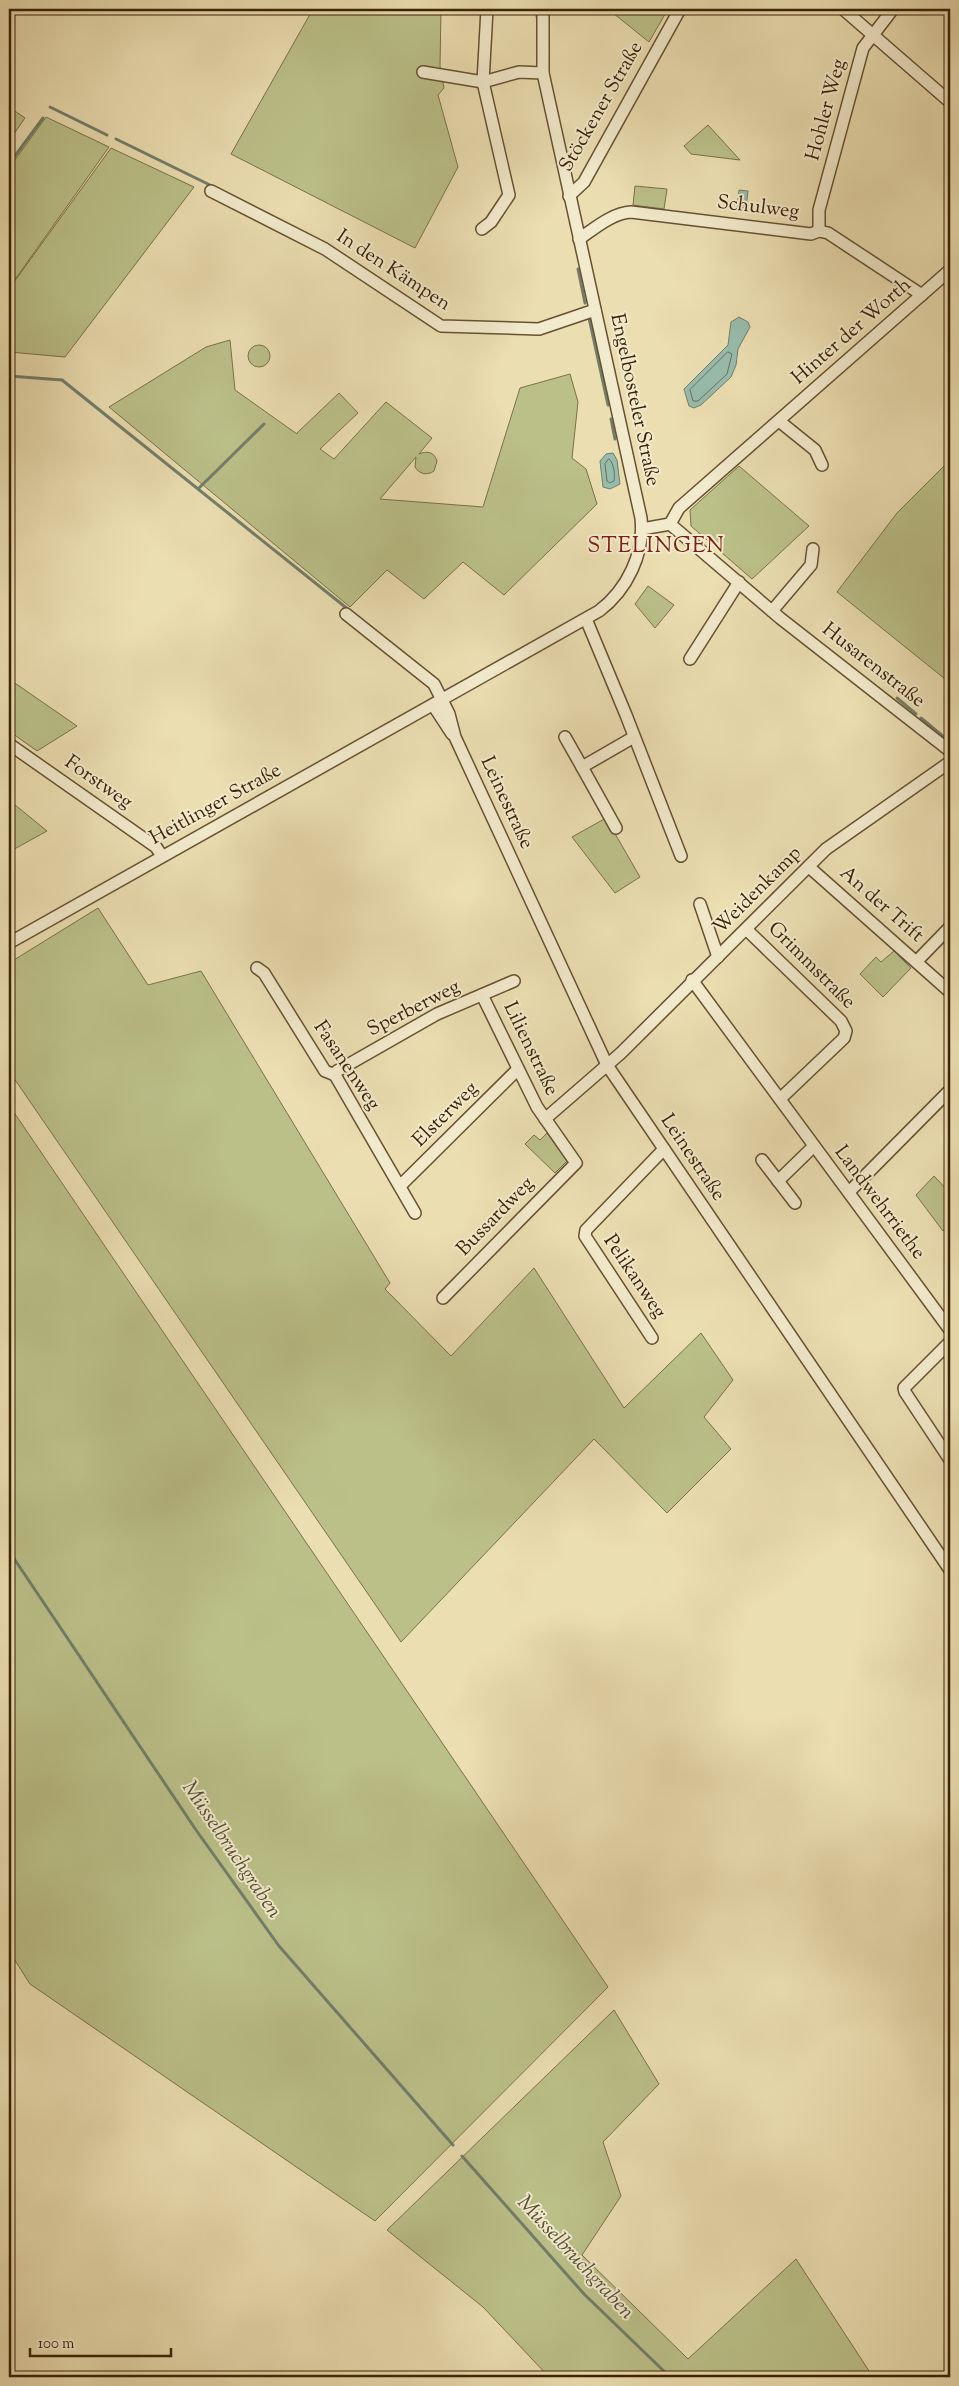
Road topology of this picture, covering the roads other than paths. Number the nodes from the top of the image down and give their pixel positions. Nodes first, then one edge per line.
1 (488, 9) edge
2 (543, 9) edge
3 (680, 9) edge
4 (843, 9) edge
5 (893, 9) edge
6 (872, 35) junction
7 (423, 72) dead end
8 (543, 73) junction
9 (483, 82) junction
10 (950, 102) edge
11 (211, 191) dead end
12 (569, 196) junction
13 (482, 229) dead end
14 (818, 231) junction
15 (579, 239) junction
16 (950, 270) edge
17 (922, 295) junction
18 (595, 310) junction
19 (779, 421) junction
20 (822, 465) dead end
21 (670, 524) junction
22 (642, 529) junction
23 (813, 549) dead end
24 (739, 582) junction
25 (772, 611) junction
26 (346, 614) dead end
27 (586, 619) junction
28 (690, 659) dead end
29 (437, 702) junction
30 (634, 736) junction
31 (565, 737) dead end
32 (9, 744) edge
33 (950, 751) edge
34 (950, 762) edge
35 (582, 767) junction
36 (616, 828) dead end
37 (162, 856) junction
38 (681, 856) dead end
39 (809, 867) junction
40 (700, 904) dead end
41 (950, 927) edge
42 (747, 930) junction
43 (9, 943) edge
44 (718, 957) junction
45 (917, 961) junction
46 (257, 968) dead end
47 (692, 980) junction
48 (514, 981) dead end
49 (950, 992) edge
50 (482, 995) junction
51 (607, 1065) junction
52 (518, 1070) junction
53 (335, 1074) junction
54 (950, 1090) edge
55 (780, 1099) junction
56 (546, 1119) junction
57 (814, 1146) junction
58 (664, 1150) junction
59 (762, 1160) dead end
60 (576, 1163) joint
61 (778, 1181) junction
62 (400, 1186) junction
63 (849, 1192) junction
64 (795, 1203) dead end
65 (415, 1213) dead end
66 (443, 1298) dead end
67 (950, 1330) edge
68 (652, 1338) dead end
69 (950, 1342) edge
70 (950, 1460) edge
71 (950, 1570) edge

1 - 9 street
2 - 8 street, Engelbosteler Straße
3 - 12 street, Stöckener Straße
4 - 6 street
5 - 6 street, Hohler Weg
6 - 10 street
6 - 14 street, Hohler Weg
7 - 9 street
8 - 9 street
8 - 12 street, Engelbosteler Straße
9 - 13 street
11 - 18 street, In den Kämpen
12 - 15 street, Engelbosteler Straße
14 - 15 street, Schulweg
14 - 17 street, Schulweg
15 - 18 street, Engelbosteler Straße
16 - 17 street, Hinter der Worth
17 - 19 street, Hinter der Worth
18 - 22 street, Engelbosteler Straße
19 - 20 street
19 - 21 street, Hinter der Worth
21 - 22 street
21 - 24 street, Husarenstraße
22 - 27 street, Engelbosteler Straße
23 - 25 street
24 - 25 street, Husarenstraße
24 - 28 street
25 - 33 street, Husarenstraße
26 - 29 street, Leinestraße
27 - 29 street, Engelbosteler Straße
27 - 30 street
29 - 37 street, Heitlinger Straße
29 - 51 street, Leinestraße
30 - 35 street
30 - 38 street
31 - 35 street
32 - 37 street, Forstweg
34 - 39 street, Weidenkamp
35 - 36 street
37 - 43 street, Heitlinger Straße
39 - 42 street, Weidenkamp
39 - 45 street, An der Trift
40 - 44 street
41 - 45 street
42 - 44 street, Weidenkamp
42 - 55 street, Grimmstraße
44 - 47 street, Weidenkamp
45 - 49 street, An der Trift
46 - 53 street, Fasanenweg
47 - 51 street, Weidenkamp
47 - 55 street, Landwehrriethe
48 - 50 street, Sperberweg
50 - 52 street, Lilienstraße
50 - 53 street, Sperberweg
51 - 56 street, Lilienstraße
51 - 58 street, Leinestraße
52 - 56 street, Lilienstraße
52 - 62 street, Elsterweg
53 - 62 street, Fasanenweg
54 - 63 street
55 - 57 street, Landwehrriethe
56 - 60 street, Lilienstraße
57 - 61 street, Landwehrriethe
57 - 63 street, Landwehrriethe
58 - 68 street, Pelikanweg
58 - 71 street, Leinestraße
59 - 61 street
60 - 66 street, Bussardweg
61 - 64 street
62 - 65 street, Fasanenweg
63 - 67 street, Landwehrriethe
69 - 70 street

